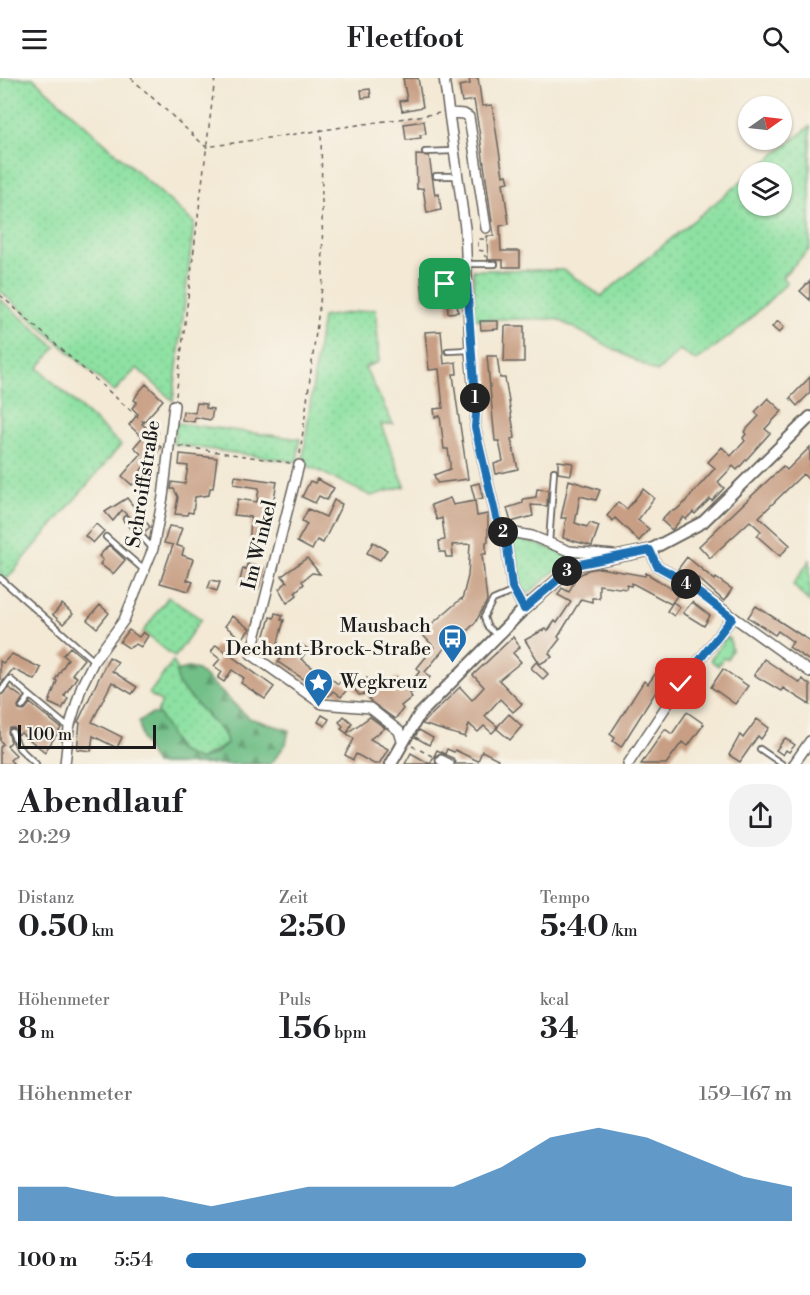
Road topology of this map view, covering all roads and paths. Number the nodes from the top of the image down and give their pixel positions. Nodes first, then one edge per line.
1 (131, 78) edge
2 (215, 78) edge
3 (444, 78) edge
4 (450, 113) junction
5 (321, 129) junction
6 (207, 147) junction
7 (453, 151) junction
8 (425, 152) dead end
9 (457, 176) junction
10 (436, 177) dead end
11 (486, 228) dead end
12 (484, 239) dead end
13 (466, 264) junction
14 (485, 264) junction
15 (495, 264) dead end
16 (467, 282) junction
17 (445, 284) dead end
18 (0, 295) edge
19 (470, 350) junction
20 (447, 351) dead end
21 (175, 405) joint
22 (810, 417) edge
23 (170, 440) junction
24 (299, 465) junction
25 (554, 471) dead end
26 (126, 519) dead end
27 (515, 533) dead end
28 (106, 537) dead end
29 (549, 543) junction
30 (153, 549) junction
31 (650, 550) junction
32 (621, 555) junction
33 (146, 572) junction
34 (0, 578) edge
35 (514, 591) junction
36 (524, 609) junction
37 (732, 618) junction
38 (497, 636) junction
39 (94, 661) junction
40 (810, 672) edge
41 (1, 691) edge
42 (30, 696) junction
43 (22, 707) dead end
44 (43, 708) junction
45 (38, 714) dead end
46 (69, 728) junction
47 (12, 732) dead end
48 (402, 741) junction
49 (810, 741) edge
50 (760, 748) dead end
51 (445, 762) edge
52 (36, 764) edge
53 (64, 764) edge
54 (391, 764) edge
55 (628, 764) edge
56 (782, 764) edge
57 (794, 764) edge

1 - 6 path
2 - 6 path
3 - 4 street
4 - 5 path
4 - 7 street
4 - 11 street
5 - 6 path
5 - 24 path
6 - 21 path
7 - 8 lane
7 - 9 street
9 - 10 lane
9 - 13 street
12 - 14 path
13 - 14 lane
13 - 16 street
14 - 15 lane
16 - 17 lane
16 - 19 street
18 - 23 path
19 - 20 lane
19 - 35 street
21 - 23 street, Schroiffstraße
22 - 31 street
23 - 24 path
23 - 30 street, Schroiffstraße
24 - 48 street, Im Winkel
25 - 29 lane
26 - 30 lane
27 - 29 street
28 - 33 lane
29 - 32 street
30 - 33 street, Schroiffstraße
31 - 32 street
31 - 37 street
32 - 36 street
33 - 39 street, Schroiffstraße
34 - 39 lane
35 - 36 street
35 - 38 lane
36 - 38 street
37 - 40 street
37 - 55 street
38 - 48 street
39 - 46 street, Schroiffstraße
41 - 42 lane
42 - 43 lane
42 - 44 lane
44 - 45 lane
44 - 46 lane
46 - 53 street, Schroiffstraße
47 - 52 lane
48 - 51 path
48 - 54 street
49 - 57 street
50 - 56 lane

